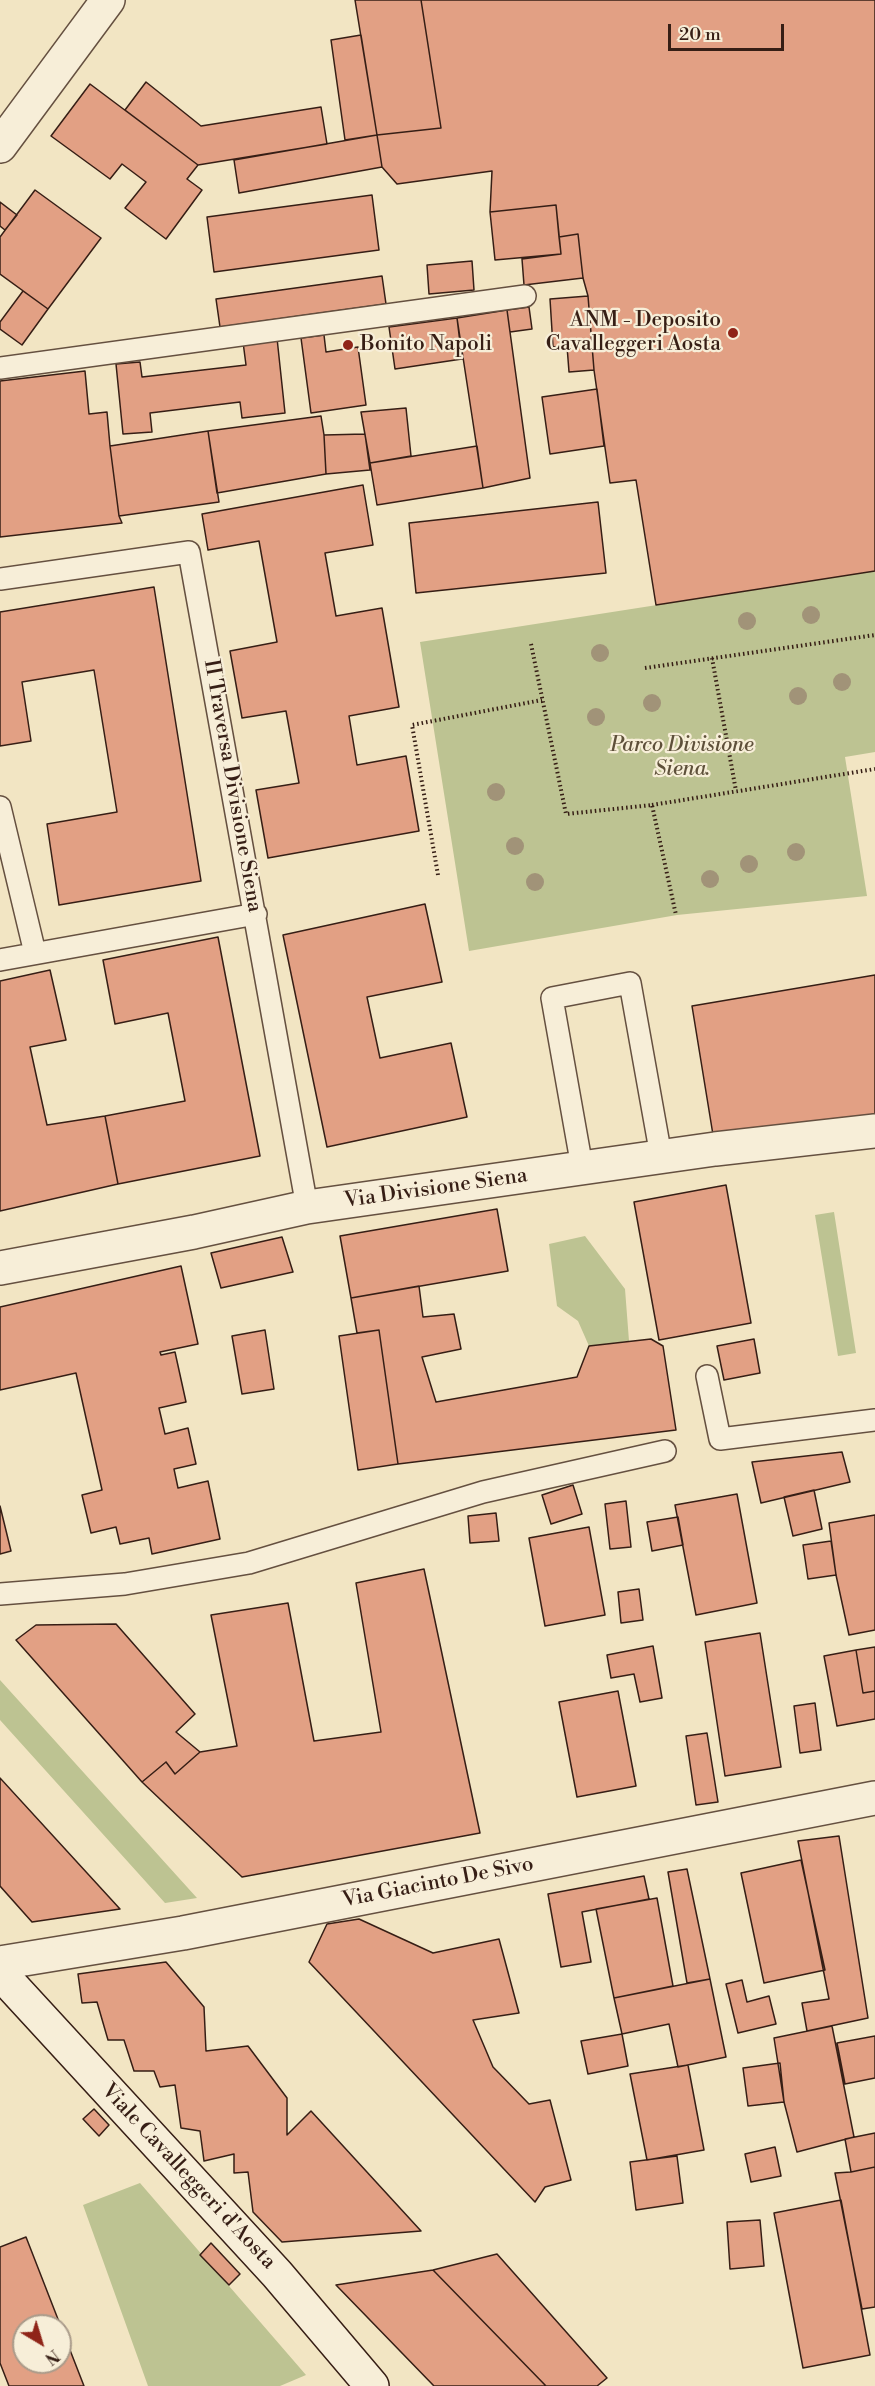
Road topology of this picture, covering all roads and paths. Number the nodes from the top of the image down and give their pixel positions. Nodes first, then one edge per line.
1 (108, 0) edge
2 (0, 146) edge
3 (525, 296) dead end
4 (0, 368) edge
5 (0, 579) edge
6 (875, 635) edge
7 (531, 644) dead end
8 (712, 658) junction
9 (645, 668) dead end
10 (542, 700) junction
11 (875, 769) edge
12 (736, 791) junction
13 (652, 805) junction
14 (0, 807) edge
15 (438, 875) dead end
16 (256, 914) junction
17 (676, 915) dead end
18 (35, 953) junction
19 (0, 960) edge
20 (875, 1131) edge
21 (661, 1156) junction
22 (582, 1167) junction
23 (307, 1207) junction
24 (0, 1268) edge
25 (707, 1376) dead end
26 (875, 1420) edge
27 (665, 1451) dead end
28 (0, 1594) edge
29 (875, 1798) edge
30 (0, 1963) edge
31 (0, 1973) edge
32 (372, 2386) edge

1 - 2 street
3 - 4 lane
5 - 16 lane, II Traversa Divisione Siena
6 - 8 path
7 - 10 path
8 - 9 path
8 - 12 path
10 - 13 path
10 - 15 path
11 - 12 path
12 - 13 path
13 - 17 path
14 - 18 lane
16 - 18 lane
16 - 23 lane, II Traversa Divisione Siena
18 - 19 lane
20 - 21 street, Via Divisione Siena
21 - 22 street, Via Divisione Siena
21 - 22 lane
22 - 23 street, Via Divisione Siena
23 - 24 street, Via Divisione Siena
25 - 26 lane
27 - 28 lane
29 - 30 street, Via Giacinto De Sivo
31 - 32 street, Viale Cavalleggeri d'Aosta

